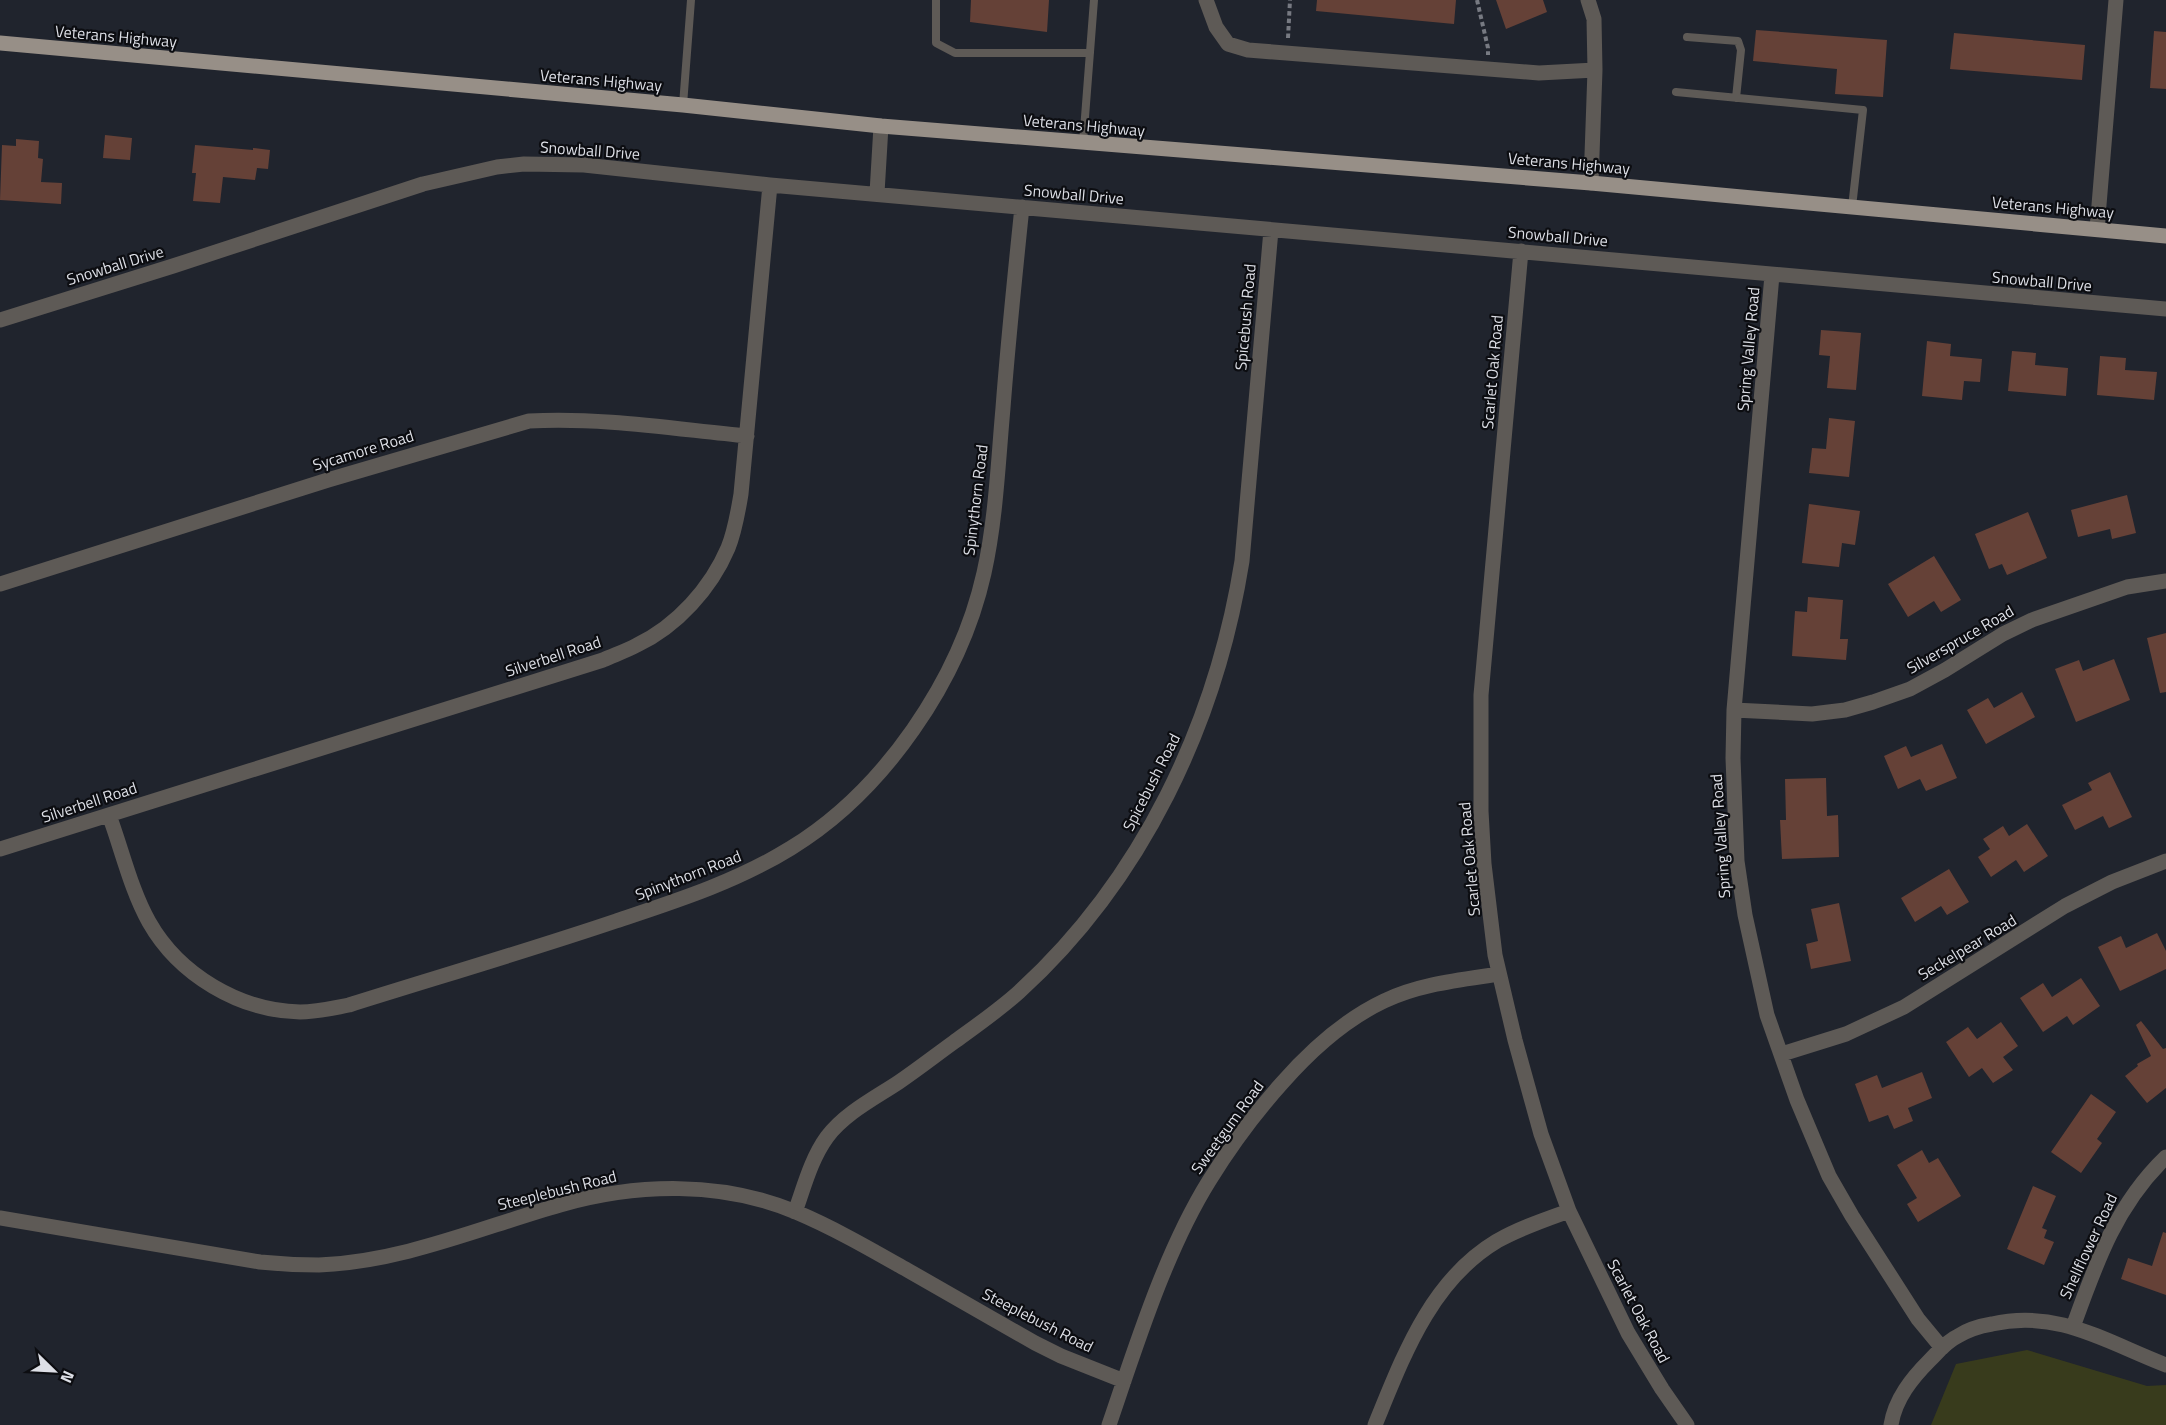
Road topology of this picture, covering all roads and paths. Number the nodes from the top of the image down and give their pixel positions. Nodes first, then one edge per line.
1 (691, 0) edge
2 (936, 0) edge
3 (1094, 0) edge
4 (1206, 0) edge
5 (1290, 0) edge
6 (1477, 0) edge
7 (1588, 0) edge
8 (2116, 0) edge
9 (1687, 38) dead end
10 (0, 43) edge
11 (1090, 53) junction
12 (1287, 54) junction
13 (1487, 69) junction
14 (1595, 70) junction
15 (1676, 92) dead end
16 (1736, 98) junction
17 (683, 105) junction
18 (881, 126) junction
19 (1083, 143) junction
20 (1591, 183) junction
21 (770, 185) junction
22 (877, 193) junction
23 (1022, 207) junction
24 (1851, 207) junction
25 (2097, 229) junction
26 (1271, 230) junction
27 (2166, 236) edge
28 (1521, 251) junction
29 (1772, 274) junction
30 (2166, 309) edge
31 (0, 320) edge
32 (747, 436) junction
33 (2166, 581) edge
34 (0, 584) edge
35 (1734, 710) junction
36 (109, 815) junction
37 (0, 849) edge
38 (2166, 861) edge
39 (1499, 974) junction
40 (1782, 1054) junction
41 (2166, 1157) edge
42 (1569, 1211) junction
43 (795, 1212) junction
44 (0, 1218) edge
45 (2073, 1327) junction
46 (1942, 1348) junction
47 (2166, 1365) edge
48 (1124, 1381) junction
49 (1109, 1425) edge
50 (1375, 1425) edge
51 (1687, 1425) edge
52 (1891, 1425) edge

1 - 17 lane
2 - 11 lane
3 - 11 lane
4 - 12 street
5 - 12 path
6 - 13 path
7 - 14 street
8 - 25 street
9 - 16 lane
10 - 17 main road, Veterans Highway
11 - 19 lane
12 - 13 street
13 - 14 street
14 - 20 street
15 - 16 lane
16 - 24 lane
17 - 18 main road, Veterans Highway
18 - 19 main road, Veterans Highway
18 - 22 street
19 - 20 main road, Veterans Highway
20 - 24 main road, Veterans Highway
21 - 22 street, Snowball Drive
21 - 31 street, Snowball Drive
21 - 32 street, Silverbell Road
22 - 23 street, Snowball Drive
23 - 26 street, Snowball Drive
23 - 36 street, Spinythorn Road
24 - 25 main road, Veterans Highway
25 - 27 main road, Veterans Highway
26 - 28 street, Snowball Drive
26 - 43 street, Spicebush Road
28 - 29 street, Snowball Drive
28 - 39 street, Scarlet Oak Road
29 - 30 street, Snowball Drive
29 - 35 street, Spring Valley Road
32 - 34 street, Sycamore Road
32 - 36 street, Silverbell Road
33 - 35 street, Silverspruce Road
35 - 40 street, Spring Valley Road
36 - 37 street, Silverbell Road
38 - 40 street, Seckelpear Road
39 - 42 street, Scarlet Oak Road
39 - 48 street, Sweetgum Road
40 - 46 street, Spring Valley Road
41 - 45 street, Shellflower Road
42 - 50 street
42 - 51 street, Scarlet Oak Road
43 - 44 street, Steeplebush Road
43 - 48 street, Steeplebush Road
45 - 46 street
45 - 47 street
46 - 52 street
48 - 49 street, Sweetgum Road

